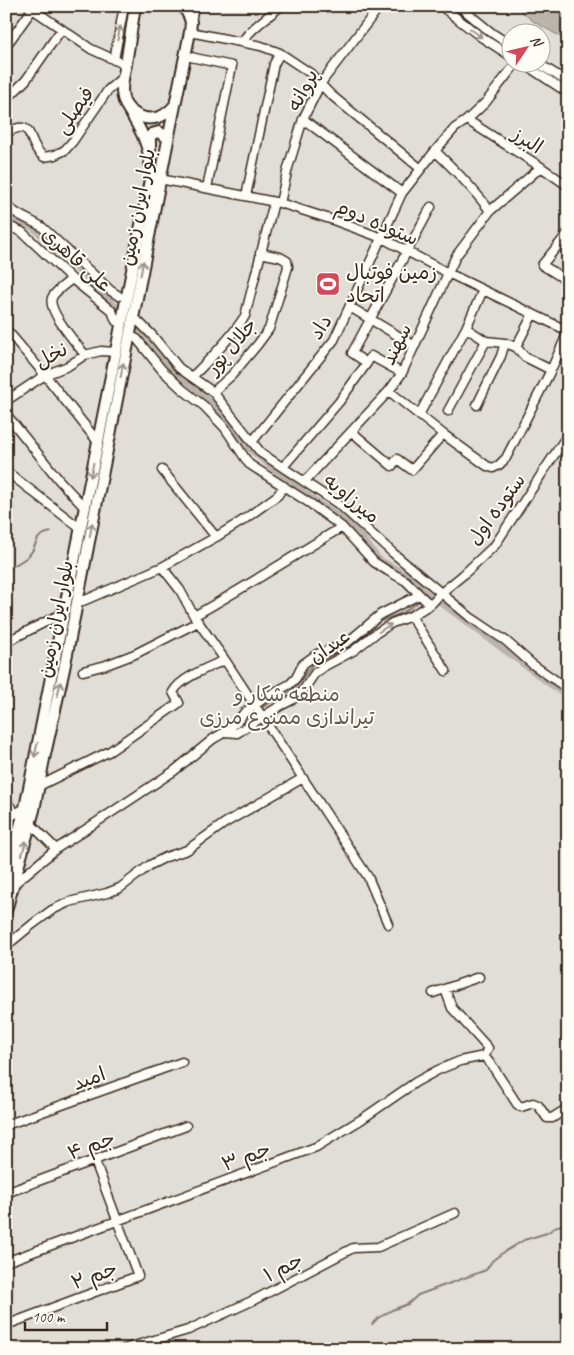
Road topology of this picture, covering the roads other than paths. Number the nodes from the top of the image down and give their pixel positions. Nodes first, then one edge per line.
1 (124, 6) edge
2 (183, 6) edge
3 (194, 6) edge
4 (281, 6) edge
5 (380, 6) edge
6 (441, 6) edge
7 (459, 6) edge
8 (31, 7) edge
9 (136, 9) edge
10 (191, 27) junction
11 (61, 30) junction
12 (502, 40) edge
13 (242, 42) junction
14 (6, 46) edge
15 (502, 50) edge
16 (280, 53) junction
17 (186, 56) junction
18 (114, 60) junction
19 (126, 65) junction
20 (511, 72) edge
21 (535, 72) edge
22 (552, 72) edge
23 (123, 77) junction
24 (568, 82) edge
25 (321, 83) junction
26 (568, 93) edge
27 (6, 100) edge
28 (125, 104) junction
29 (175, 104) junction
30 (303, 118) junction
31 (468, 121) junction
32 (6, 133) edge
33 (168, 138) junction
34 (435, 151) junction
35 (150, 154) junction
36 (541, 167) junction
37 (421, 169) junction
38 (160, 179) junction
39 (568, 186) edge
40 (207, 188) junction
41 (402, 193) junction
42 (246, 196) junction
43 (277, 202) junction
44 (6, 205) edge
45 (431, 207) dead end
46 (490, 211) junction
47 (6, 225) edge
48 (568, 233) edge
49 (382, 238) junction
50 (408, 251) junction
51 (260, 253) junction
52 (448, 273) junction
53 (72, 278) junction
54 (568, 281) edge
55 (483, 290) junction
56 (122, 300) junction
57 (350, 307) junction
58 (534, 314) junction
59 (133, 316) junction
60 (371, 320) junction
61 (121, 322) junction
62 (466, 328) junction
63 (6, 330) edge
64 (568, 331) edge
65 (130, 333) junction
66 (486, 341) junction
67 (505, 343) junction
68 (415, 346) junction
69 (516, 347) junction
70 (116, 352) junction
71 (85, 355) junction
72 (367, 364) junction
73 (550, 370) junction
74 (402, 373) junction
75 (45, 375) junction
76 (192, 377) junction
77 (213, 392) junction
78 (389, 392) junction
79 (6, 401) edge
80 (477, 405) dead end
81 (448, 411) dead end
82 (6, 414) edge
83 (418, 415) junction
84 (352, 432) junction
85 (443, 434) junction
86 (568, 434) edge
87 (98, 442) junction
88 (252, 442) junction
89 (283, 467) junction
90 (162, 470) dead end
91 (6, 471) edge
92 (304, 481) junction
93 (284, 486) junction
94 (315, 498) junction
95 (85, 508) junction
96 (342, 527) junction
97 (81, 530) junction
98 (216, 537) junction
99 (162, 567) junction
100 (430, 598) junction
101 (76, 604) junction
102 (64, 612) junction
103 (411, 616) junction
104 (196, 619) junction
105 (6, 642) edge
106 (225, 660) junction
107 (83, 671) dead end
108 (446, 671) dead end
109 (568, 689) edge
110 (255, 705) junction
111 (262, 717) junction
112 (225, 732) junction
113 (303, 778) junction
114 (39, 786) junction
115 (6, 800) edge
116 (25, 808) junction
117 (15, 814) junction
118 (6, 819) edge
119 (31, 824) junction
120 (56, 849) junction
121 (10, 880) edge
122 (6, 911) edge
123 (388, 924) dead end
124 (6, 946) edge
125 (478, 977) dead end
126 (445, 989) junction
127 (433, 993) dead end
128 (484, 1056) junction
129 (182, 1062) dead end
130 (568, 1108) edge
131 (6, 1125) edge
132 (186, 1126) dead end
133 (95, 1161) junction
134 (6, 1193) edge
135 (456, 1212) dead end
136 (117, 1222) junction
137 (6, 1262) edge
138 (6, 1325) edge
139 (124, 1349) edge

18 -> 1 street
2 - 10 main road
3 - 10 street
4 - 13 street
5 - 25 street, پروانه
6 -> 15 street
7 - 12 street
8 - 11 street
8 - 14 street
9 - 19 main road
10 - 13 street
10 - 17 main road, بلوار ایران زمین
11 - 18 street
11 - 27 street
13 - 16 street
16 - 25 street
16 - 42 street
17 - 29 main road, بلوار ایران زمین
17 - 40 street
18 - 19 street
19 - 23 main road
20 - 31 street, داد
21 - 26 street
22 - 24 street
23 - 28 main road
23 - 32 street, فیصلی
25 - 30 street, پروانه
25 - 37 street
28 - 29 main road
28 - 35 main road, بلوار ایران زمین
29 - 33 main road, بلوار ایران زمین
30 - 41 street
30 - 43 street, پروانه
31 - 34 street, داد
31 - 36 street, البرز
33 - 35 main road
33 - 38 main road, بلوار ایران زمین
34 - 37 street, داد
34 - 46 street
35 - 56 main road, بلوار ایران زمین
36 - 39 street, البرز
36 - 46 street, سهند
37 - 41 street, داد
38 - 40 street, ستوده دوم
59 -> 38 main road, بلوار ایران زمین
40 - 42 street, ستوده دوم
41 - 49 street, داد
42 - 43 street, ستوده دوم
43 - 49 street, ستوده دوم
43 - 51 street, پروانه
44 - 56 street
45 - 50 street
46 - 52 street, سهند
47 - 53 street, علی قاهری
48 - 54 street
49 - 50 street, ستوده دوم
49 - 57 street, داد
50 - 52 street, ستوده دوم
50 - 60 street
51 - 76 street, پروانه
51 - 77 street, جلال پور
52 - 55 street, ستوده دوم
52 - 68 street, سهند
53 - 61 street, علی قاهری
53 - 71 street
55 - 58 street, ستوده دوم
55 - 62 street
56 - 61 main road, بلوار ایران زمین
57 - 60 street
57 - 88 street, داد
58 - 64 street, ستوده دوم
58 - 69 street
59 - 65 main road, بلوار ایران زمین
59 - 76 street, میرزاویه
60 - 68 street
60 - 72 street
61 - 70 main road, بلوار ایران زمین
62 - 66 street
62 - 83 street
63 - 75 street
64 - 73 street
65 - 93 street
101 -> 65 main road, بلوار ایران زمین
66 - 67 street
66 - 81 street
67 - 69 street
67 - 80 street
68 - 74 street, سهند
69 - 73 street
70 - 71 street, نخل
70 - 87 main road, بلوار ایران زمین
71 - 75 street, نخل
72 - 74 street
72 - 89 street
73 - 85 street
74 - 78 street, سهند
75 - 79 street, نخل
75 - 87 street
76 - 77 street, میرزاویه
77 - 88 street, میرزاویه
78 - 83 street
78 - 84 street, سهند
82 - 95 street
83 - 85 street
84 - 85 street
84 - 92 street, سهند
86 - 100 street, ستوده اول
87 -> 95 main road, بلوار ایران زمین
88 - 89 street, میرزاویه
89 - 92 street, میرزاویه
90 - 98 street
91 - 97 street
92 - 94 street, میرزاویه
93 - 94 street
93 - 98 street
94 - 96 street
94 - 100 street, میرزاویه
95 - 97 main road, بلوار ایران زمین
96 - 100 street
96 - 104 street
97 - 102 main road, بلوار ایران زمین
98 - 99 street
99 - 101 street
99 - 104 street
100 - 103 street, عیدان
100 - 109 street, میرزاویه
100 - 110 street, عیدان
114 -> 101 main road, بلوار ایران زمین
102 - 105 street
102 -> 116 main road, بلوار ایران زمین
103 - 108 street
111 -> 103 street, عیدان
104 - 106 street
104 - 107 street
106 - 110 street
106 - 114 street
110 - 111 street
110 - 112 street, عیدان
111 - 112 street, عیدان
111 - 113 street
112 - 120 street, عیدان
113 - 123 street
113 - 124 street
114 - 119 main road, بلوار ایران زمین
115 - 117 street
116 - 117 street
116 - 121 main road, بلوار ایران زمین
117 - 118 street
119 - 120 street
121 -> 119 main road, بلوار ایران زمین
120 - 121 street, عیدان
121 - 122 main road, بلوار ایران زمین
125 - 126 street
126 - 127 street
126 - 128 street
128 - 130 street
128 - 136 street, جم ۳
129 - 131 street, امید
132 - 133 street, جم ۴
133 - 134 street, جم ۴
133 - 136 street
135 - 139 street, جم ۱
136 - 137 street, جم ۳
136 - 138 street, جم ۲

